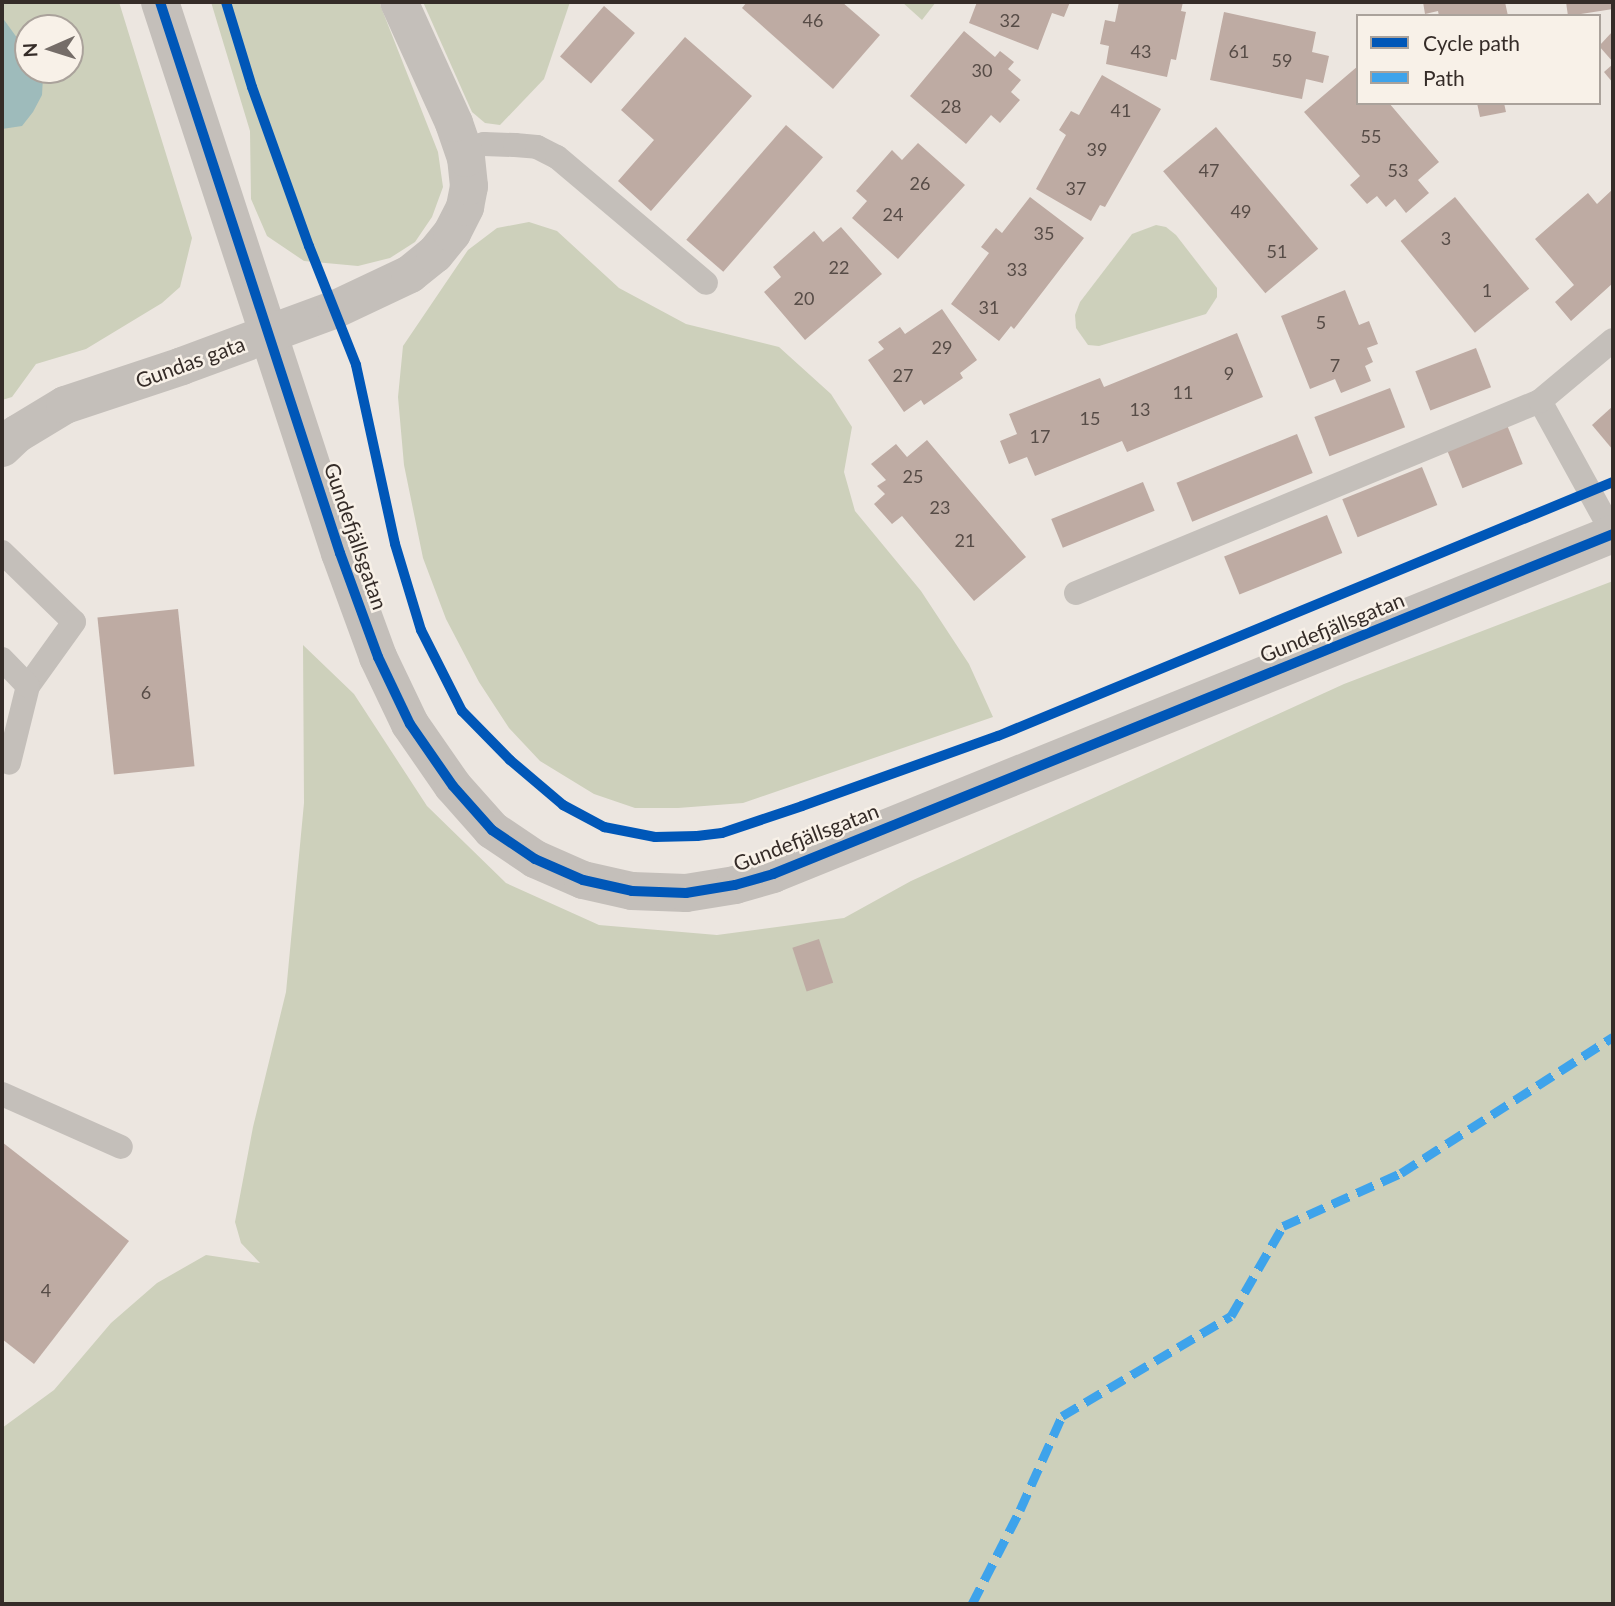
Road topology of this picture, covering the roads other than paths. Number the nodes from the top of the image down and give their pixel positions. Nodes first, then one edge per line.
1 (160, 2) edge
2 (399, 2) edge
3 (463, 150) junction
4 (706, 283) dead end
5 (269, 333) junction
6 (1613, 340) edge
7 (1540, 401) junction
8 (2, 448) edge
9 (1613, 534) edge
10 (2, 552) edge
11 (1076, 593) dead end
12 (2, 659) edge
13 (28, 686) junction
14 (9, 763) dead end
15 (2, 1094) edge
16 (121, 1147) dead end

1 - 5 street, Gundefjällsgatan
2 - 3 street, Gundas gata
3 - 4 lane
3 - 5 street, Gundas gata
5 - 8 street, Gundas gata
5 - 9 street, Gundefjällsgatan
6 - 7 lane
7 - 9 lane
7 - 11 lane
10 - 13 lane
12 - 13 lane
13 - 14 lane
15 - 16 lane

